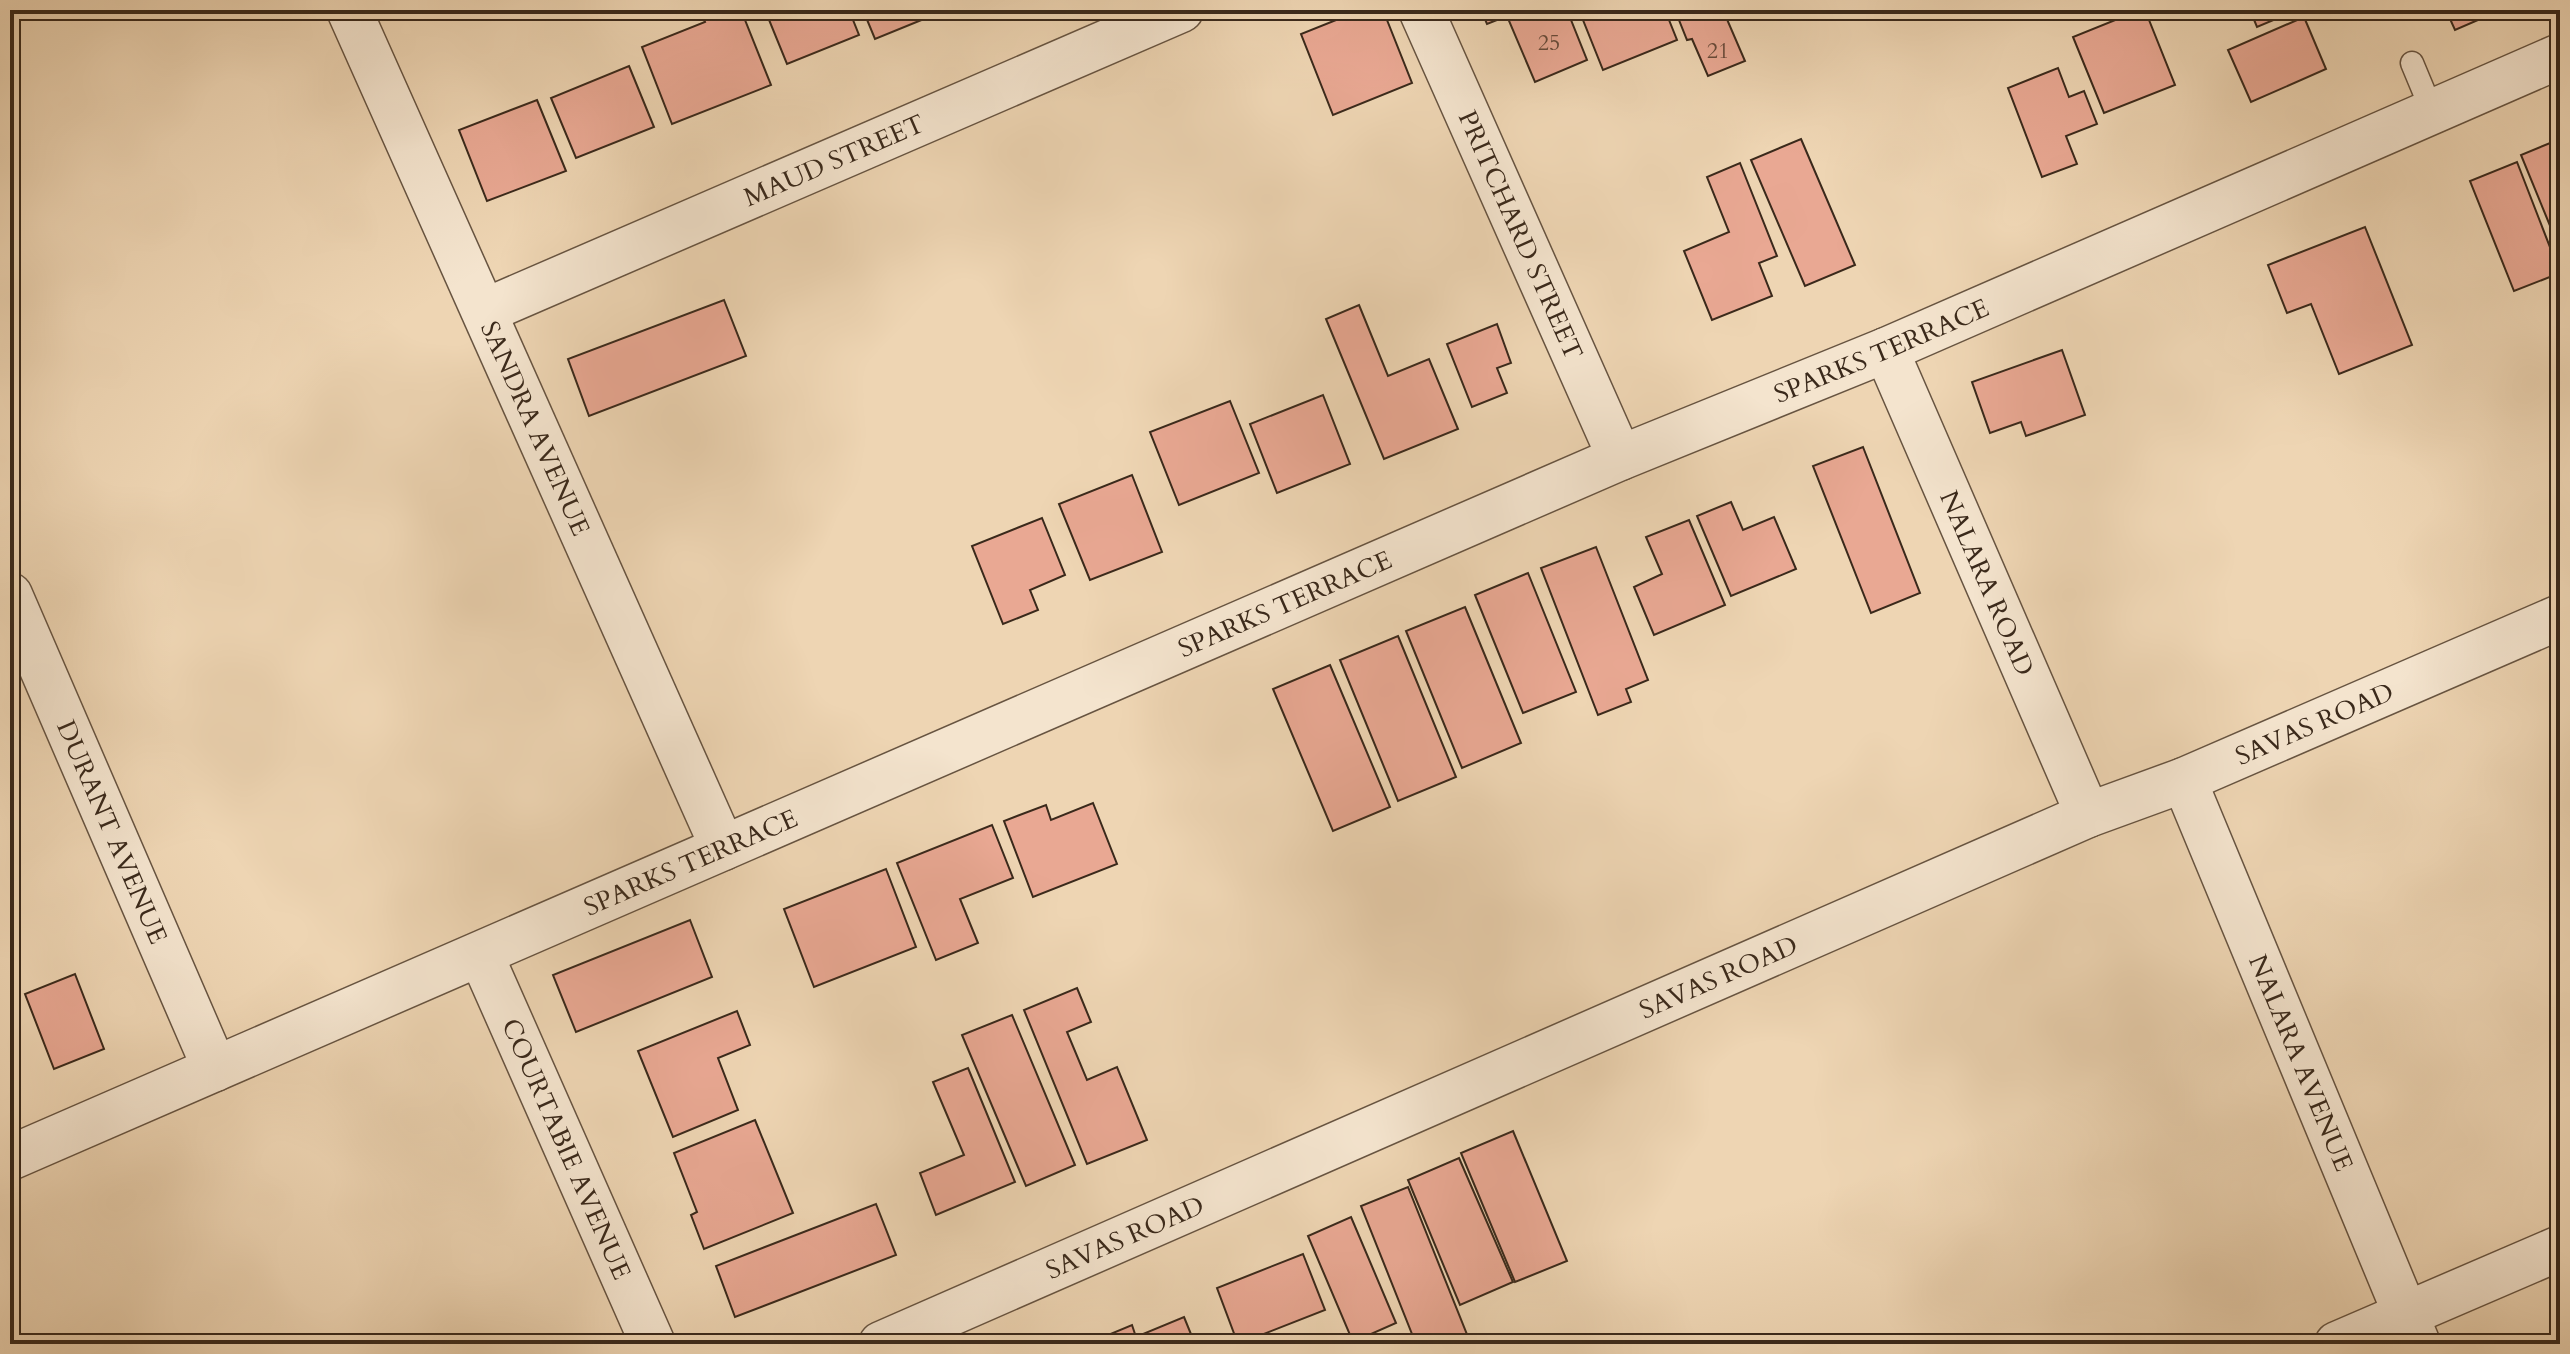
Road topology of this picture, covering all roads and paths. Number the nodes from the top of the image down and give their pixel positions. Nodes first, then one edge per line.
1 (349, 10) edge
2 (1181, 10) edge
3 (1421, 10) edge
4 (2560, 56) edge
5 (2412, 63) dead end
6 (2432, 111) junction
7 (485, 311) junction
8 (1886, 350) junction
9 (1620, 458) junction
10 (10, 595) edge
11 (2560, 617) edge
12 (2184, 780) junction
13 (2088, 815) junction
14 (723, 848) junction
15 (481, 955) junction
16 (215, 1069) junction
17 (10, 1158) edge
18 (2560, 1248) edge
19 (2411, 1329) edge
20 (653, 1344) edge
21 (881, 1344) edge
22 (2337, 1344) edge

1 - 7 street, SANDRA AVENUE
2 - 7 street, MAUD STREET
3 - 9 street, PRITCHARD STREET
4 - 6 street, SPARKS TERRACE
5 - 6 lane
6 - 8 street, SPARKS TERRACE
7 - 14 street, SANDRA AVENUE
8 - 9 street, SPARKS TERRACE
8 - 13 street, NALARA ROAD
9 - 14 street, SPARKS TERRACE
10 - 16 street, DURANT AVENUE
11 - 12 street, SAVAS ROAD
12 - 13 street, SAVAS ROAD
12 - 19 street, NALARA AVENUE
13 - 21 street, SAVAS ROAD
14 - 15 street, SPARKS TERRACE
15 - 16 street, SPARKS TERRACE
15 - 20 street, COURTABIE AVENUE
16 - 17 street, SPARKS TERRACE
18 - 19 street
19 - 22 street

